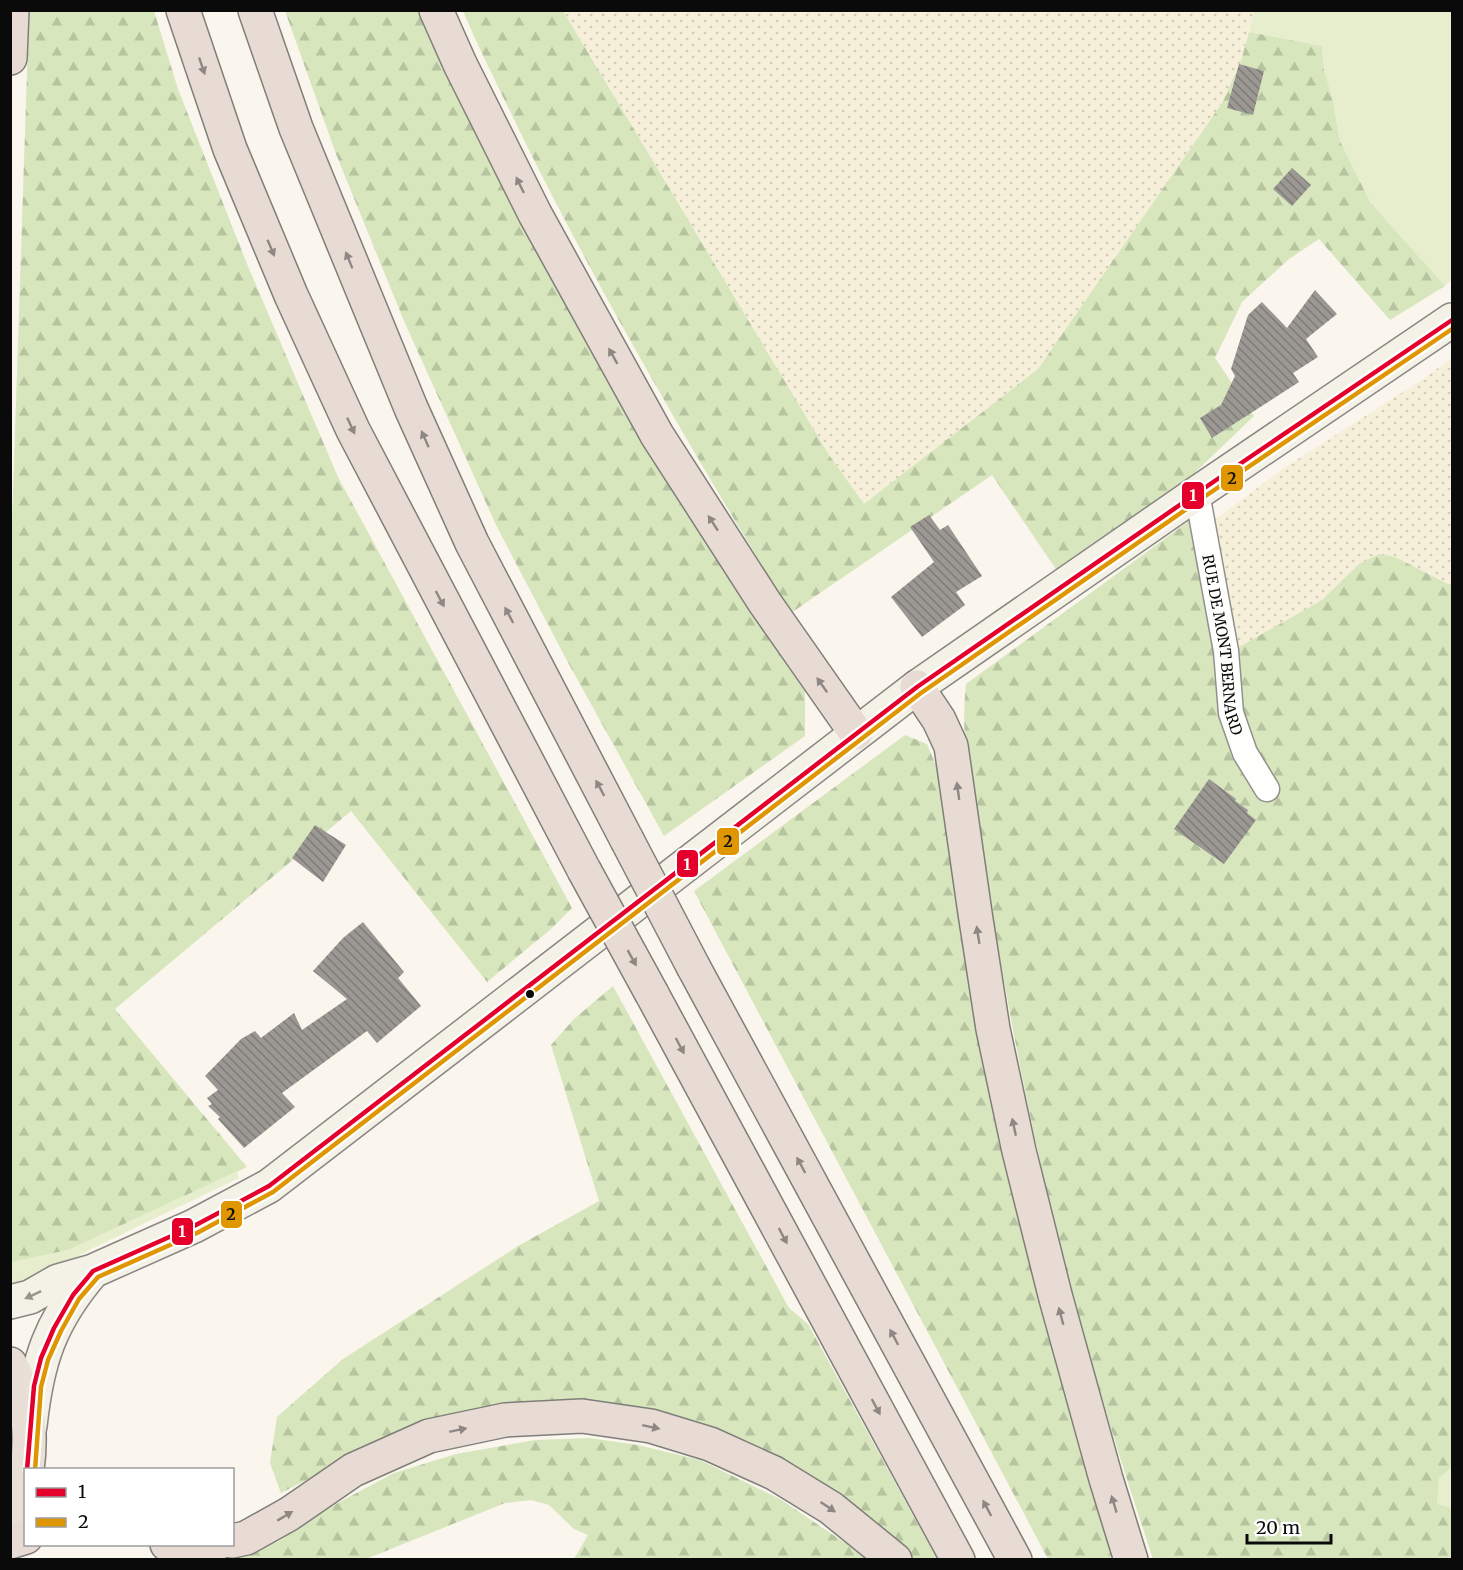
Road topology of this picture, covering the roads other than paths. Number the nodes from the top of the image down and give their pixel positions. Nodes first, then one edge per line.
1 (12, 10) edge
2 (183, 10) edge
3 (255, 10) edge
4 (436, 10) edge
5 (10, 58) edge
6 (1452, 320) edge
7 (1197, 493) junction
8 (917, 687) junction
9 (856, 733) junction
10 (1268, 789) dead end
11 (93, 1271) junction
12 (10, 1302) edge
13 (10, 1364) edge
14 (30, 1431) junction
15 (26, 1468) edge
16 (24, 1478) edge
17 (10, 1513) edge
18 (234, 1541) edge
19 (895, 1560) edge
20 (958, 1560) edge
21 (1015, 1560) edge
22 (1131, 1560) edge

1 - 5 highway
2 -> 20 highway, bridge
21 -> 3 highway, bridge
9 -> 4 highway
6 - 7 main road
7 - 8 main road
7 - 10 street, RUE DE MONT BERNARD
8 - 9 main road
22 -> 8 highway
9 - 11 main road
11 -> 12 main road
11 - 14 main road
13 - 14 highway
14 - 15 highway
16 - 17 highway
18 -> 19 highway

